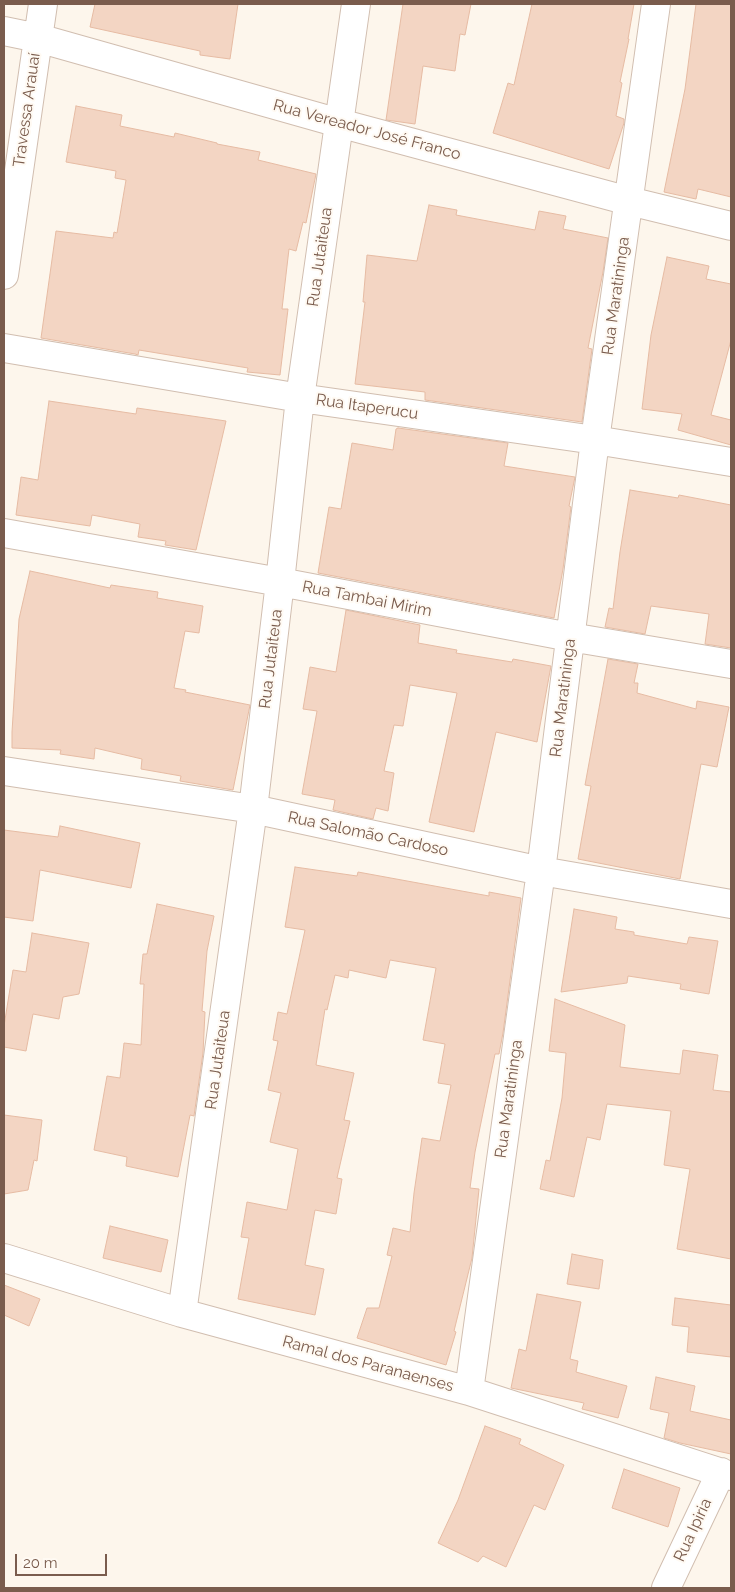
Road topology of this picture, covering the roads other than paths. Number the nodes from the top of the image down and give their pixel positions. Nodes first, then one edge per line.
1 (43, 4) edge
2 (356, 4) edge
3 (656, 4) edge
4 (4, 31) edge
5 (38, 38) junction
6 (340, 123) junction
7 (629, 201) junction
8 (731, 226) edge
9 (4, 275) edge
10 (4, 348) edge
11 (300, 398) junction
12 (595, 440) junction
13 (731, 462) edge
14 (4, 533) edge
15 (280, 582) junction
16 (570, 637) junction
17 (731, 664) edge
18 (4, 771) edge
19 (253, 809) junction
20 (541, 871) junction
21 (731, 904) edge
22 (4, 1258) edge
23 (182, 1313) junction
24 (469, 1391) junction
25 (726, 1474) edge
26 (666, 1588) edge

1 - 5 street, Travessa Arauaí
2 - 6 street, Rua Jutaiteua
3 - 7 street, Rua Maratininga
4 - 5 street, Rua Vereador José Franco
5 - 6 street, Rua Vereador José Franco
5 - 9 street, Travessa Arauaí
6 - 7 street, Rua Vereador José Franco
6 - 11 street, Rua Jutaiteua
7 - 8 street, Rua Vereador José Franco
7 - 12 street, Rua Maratininga
10 - 11 street, Rua Itaperucu
11 - 12 street, Rua Itaperucu
11 - 15 street, Rua Jutaiteua
12 - 13 street, Rua Itaperucu
12 - 16 street, Rua Maratininga
14 - 15 street, Rua Tambai Mirim
15 - 16 street, Rua Tambai Mirim
15 - 19 street, Rua Jutaiteua
16 - 17 street, Rua Tambai Mirim
16 - 20 street, Rua Maratininga
18 - 19 street, Rua Salomão Cardoso
19 - 20 street, Rua Salomão Cardoso
19 - 23 street, Rua Jutaiteua
20 - 21 street, Rua Salomão Cardoso
20 - 24 street, Rua Maratininga
22 - 23 street, Ramal dos Paranaenses
23 - 24 street, Ramal dos Paranaenses
24 - 25 street, Ramal dos Paranaenses
25 - 26 street, Rua Ipiria

